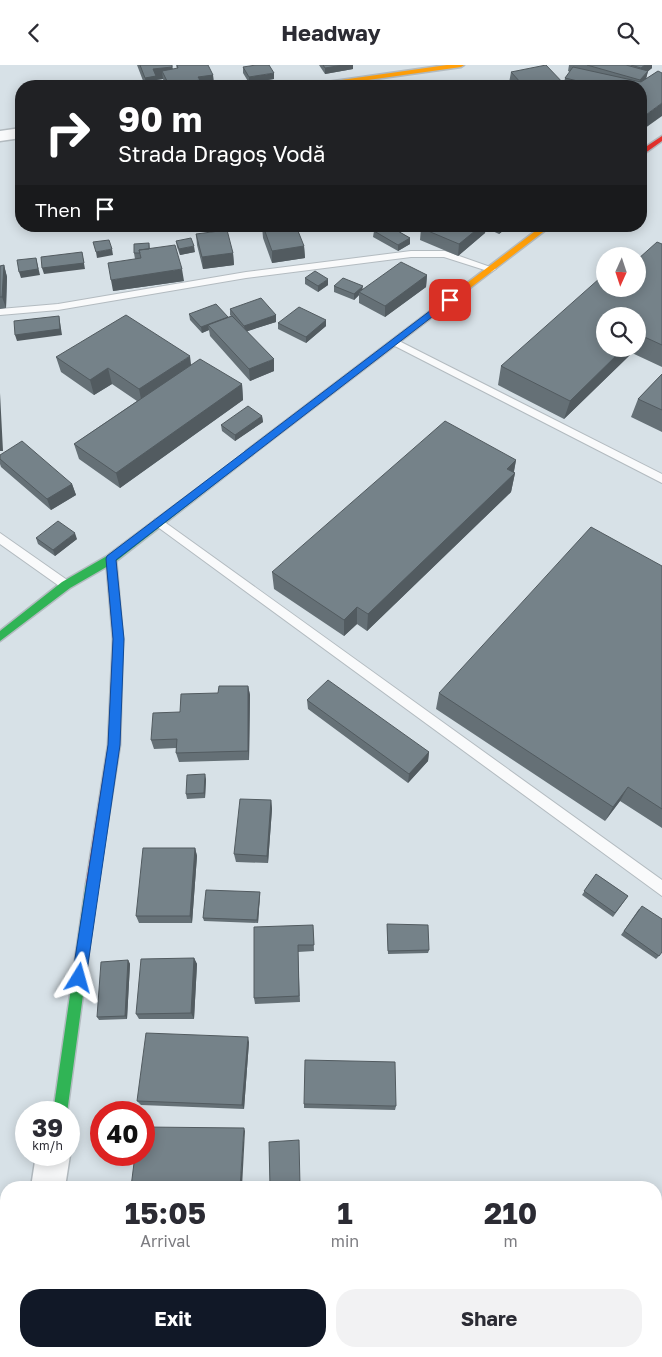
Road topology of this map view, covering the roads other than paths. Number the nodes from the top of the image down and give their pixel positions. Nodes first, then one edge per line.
1 (461, 65) edge
2 (355, 80) edge
3 (15, 134) edge
4 (0, 136) edge
5 (662, 139) edge
6 (647, 150) edge
7 (539, 232) edge
8 (491, 269) junction
9 (0, 313) edge
10 (395, 342) junction
11 (662, 479) edge
12 (159, 522) junction
13 (0, 538) edge
14 (111, 559) junction
15 (66, 585) junction
16 (0, 637) edge
17 (662, 889) edge
18 (62, 1101) edge
19 (51, 1166) edge
20 (49, 1181) edge

1 - 2 main road
3 - 4 street
5 - 6 main road
7 - 8 main road
8 - 9 lane
8 - 10 main road
10 - 11 lane
10 - 12 main road
12 - 14 main road
12 - 17 lane
13 - 15 lane
14 - 15 main road
14 - 18 main road
15 - 16 main road
19 - 20 street

